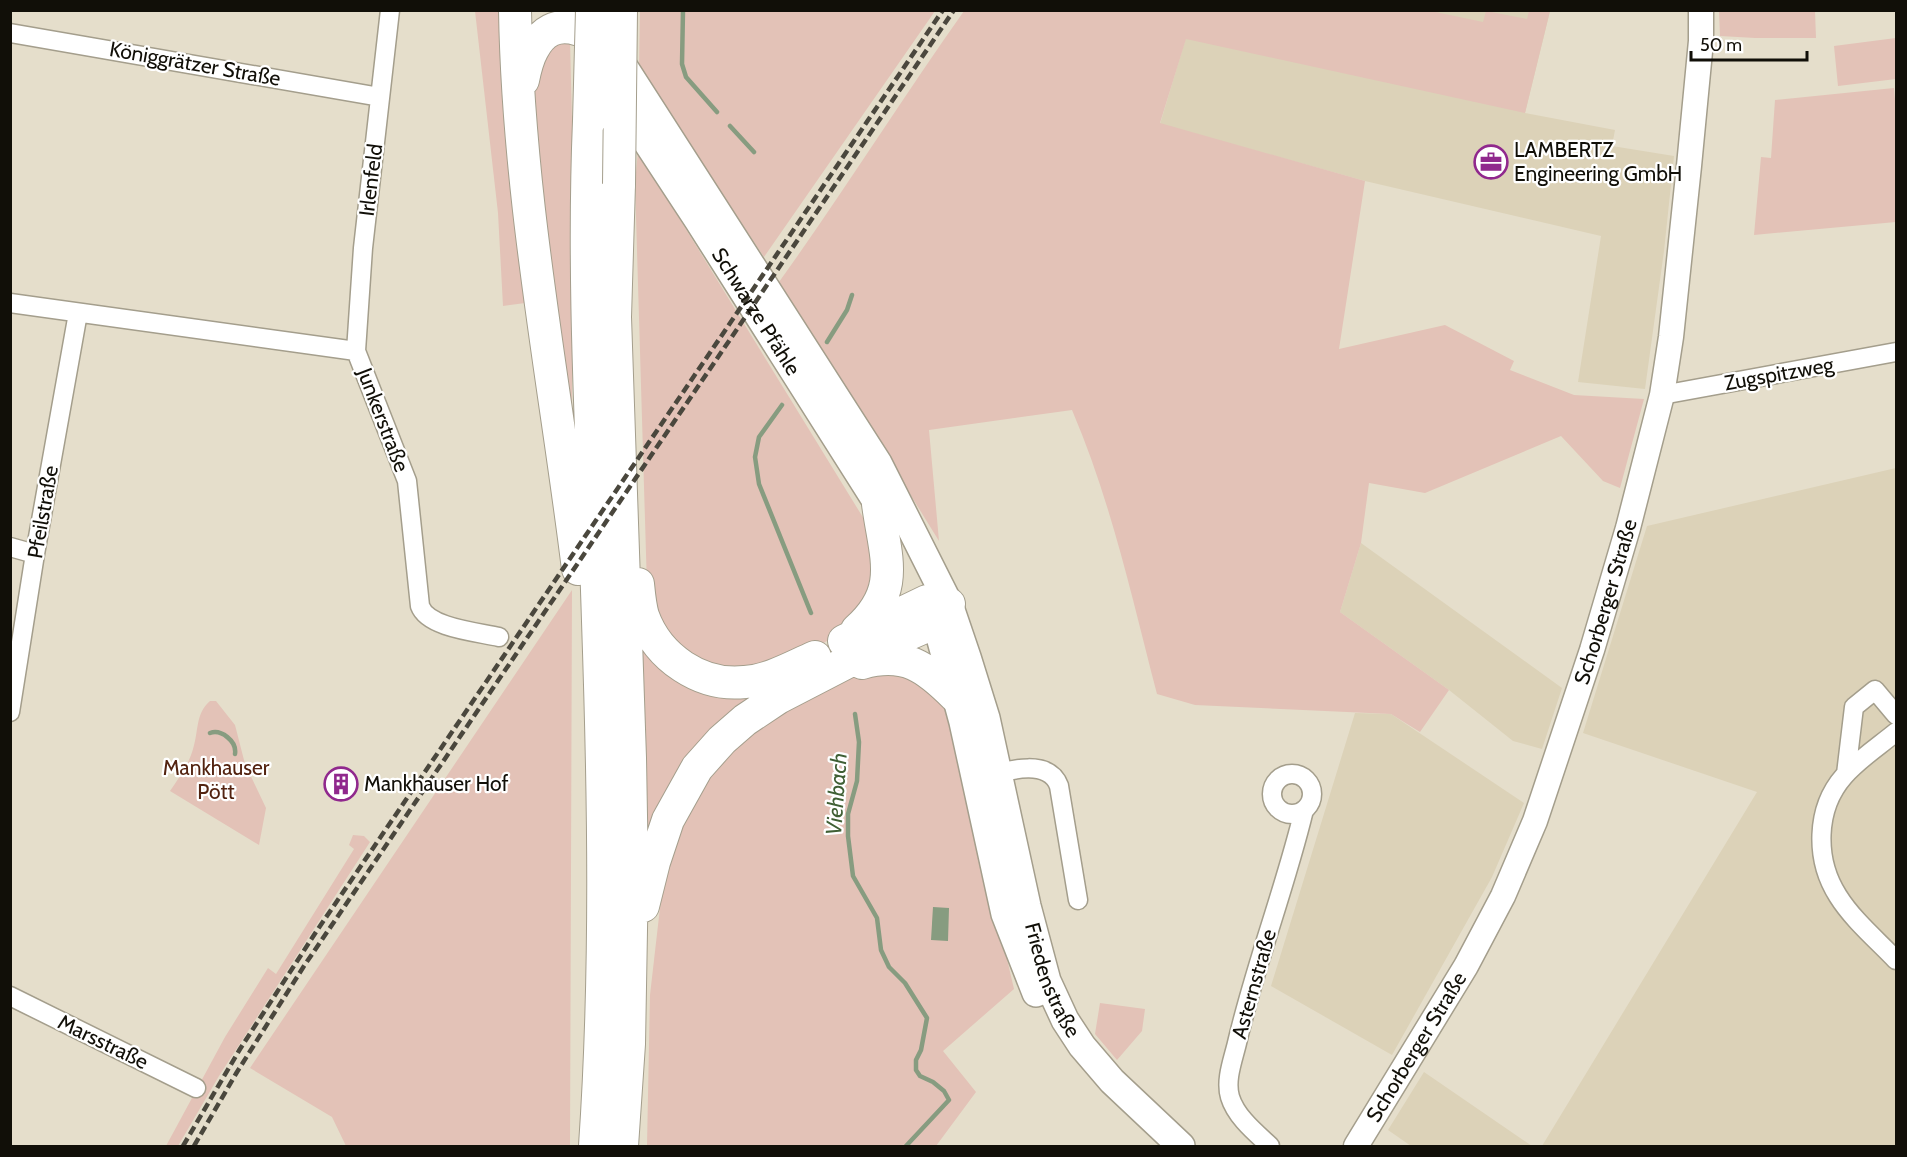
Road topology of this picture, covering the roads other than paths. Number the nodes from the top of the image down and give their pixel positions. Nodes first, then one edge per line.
1 (390, 10) edge
2 (515, 10) edge
3 (621, 10) edge
4 (1701, 10) edge
5 (579, 15) edge
6 (10, 33) edge
7 (614, 51) joint
8 (519, 95) junction
9 (380, 97) junction
10 (10, 303) edge
11 (78, 313) junction
12 (356, 351) junction
13 (1896, 352) edge
14 (1662, 395) junction
15 (878, 504) junction
16 (622, 521) junction
17 (10, 547) edge
18 (35, 554) junction
19 (937, 609) junction
20 (598, 621) junction
21 (499, 637) dead end
22 (844, 641) junction
23 (826, 673) junction
24 (955, 696) junction
25 (10, 712) edge
26 (1896, 715) edge
27 (1896, 732) edge
28 (1846, 774) junction
29 (987, 778) junction
30 (1304, 810) dead end
31 (1078, 900) dead end
32 (631, 956) junction
33 (1896, 960) edge
34 (10, 996) edge
35 (196, 1088) dead end
36 (595, 1146) edge
37 (622, 1146) edge
38 (1155, 1146) edge
39 (1181, 1146) edge
40 (1270, 1146) edge
41 (1356, 1146) edge

1 - 9 street, Irlenfeld
2 - 8 highway
3 - 16 highway, bridge
4 - 14 street, Schorberger Straße
5 - 7 highway
5 - 8 highway
5 - 15 main road, Schwarze Pfähle
5 - 20 highway, bridge
6 - 9 street, Königgrätzer Straße
7 - 19 main road, Schwarze Pfähle
8 - 20 highway
9 - 12 street, Irlenfeld
10 - 11 street, Junkerstraße
11 - 12 street, Junkerstraße
11 - 18 street, Pfeilstraße
12 - 21 street, Junkerstraße
13 - 14 street, Zugspitzweg
14 - 41 street, Schorberger Straße
15 - 19 main road, Schwarze Pfähle
15 - 22 highway
16 - 22 highway
16 - 32 highway
17 - 18 street
18 - 25 street, Pfeilstraße
19 - 22 highway
19 - 23 highway
19 - 24 main road, Friedenstraße
19 - 29 main road, Friedenstraße
20 - 36 highway
23 - 24 highway
23 - 32 highway
24 - 29 main road, Friedenstraße
26 - 28 street
27 - 28 street
28 - 33 street
29 - 31 street
29 - 38 main road, Friedenstraße
29 - 39 main road, Friedenstraße
30 - 40 street, Asternstraße
32 - 37 highway
34 - 35 street, Marsstraße

